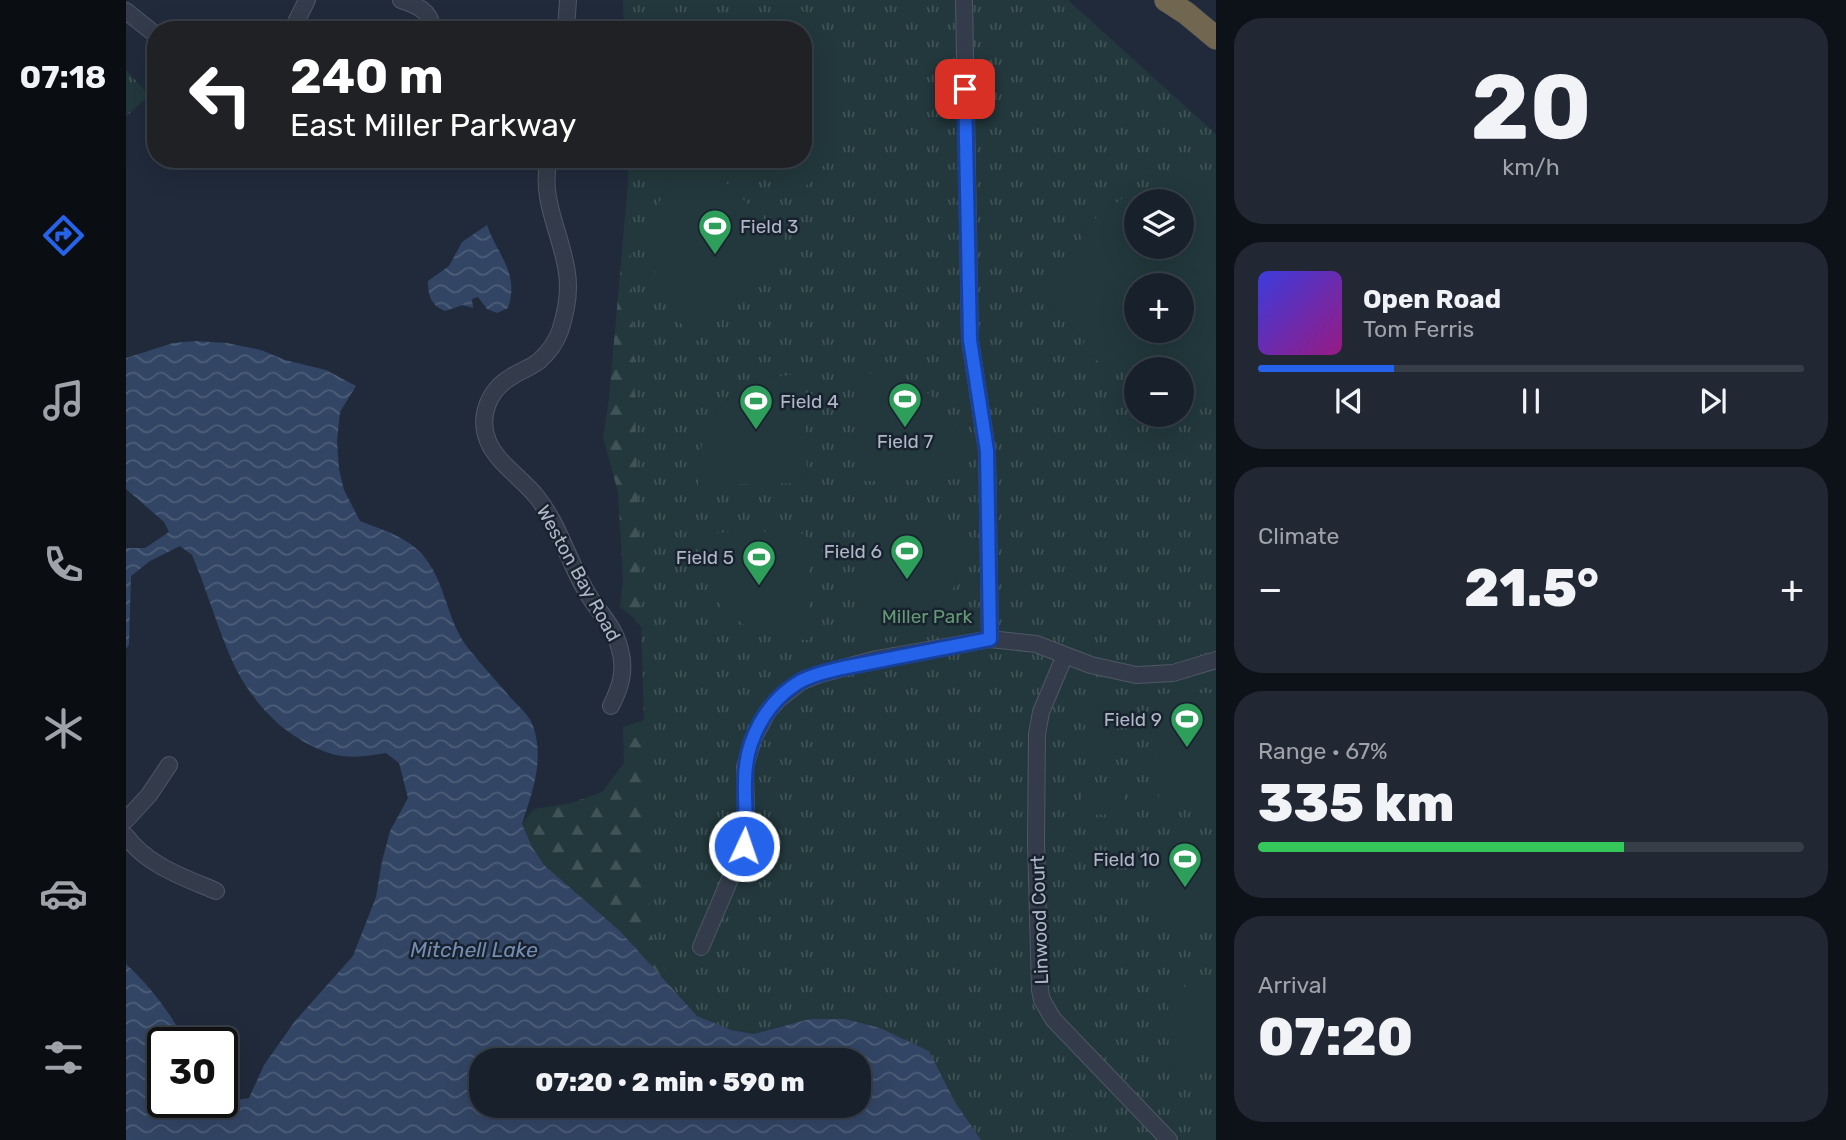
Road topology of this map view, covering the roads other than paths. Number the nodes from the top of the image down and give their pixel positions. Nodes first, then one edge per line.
1 (307, 0) edge
2 (401, 0) edge
3 (568, 0) edge
4 (964, 0) edge
5 (1166, 0) edge
6 (126, 11) edge
7 (296, 21) edge
8 (431, 21) edge
9 (567, 21) edge
10 (147, 28) edge
11 (1216, 38) edge
12 (548, 168) edge
13 (990, 639) junction
14 (1065, 655) junction
15 (1216, 660) edge
16 (611, 706) dead end
17 (169, 765) dead end
18 (126, 820) edge
19 (126, 836) edge
20 (216, 891) dead end
21 (701, 947) dead end
22 (1169, 1140) edge

1 - 7 street
2 - 8 street
3 - 9 street
4 - 13 street
5 - 11 highway
6 - 10 street
12 - 16 street, Weston Bay Road
13 - 14 street
13 - 21 street
14 - 15 street
14 - 22 street, Linwood Court
17 - 18 street
19 - 20 street

